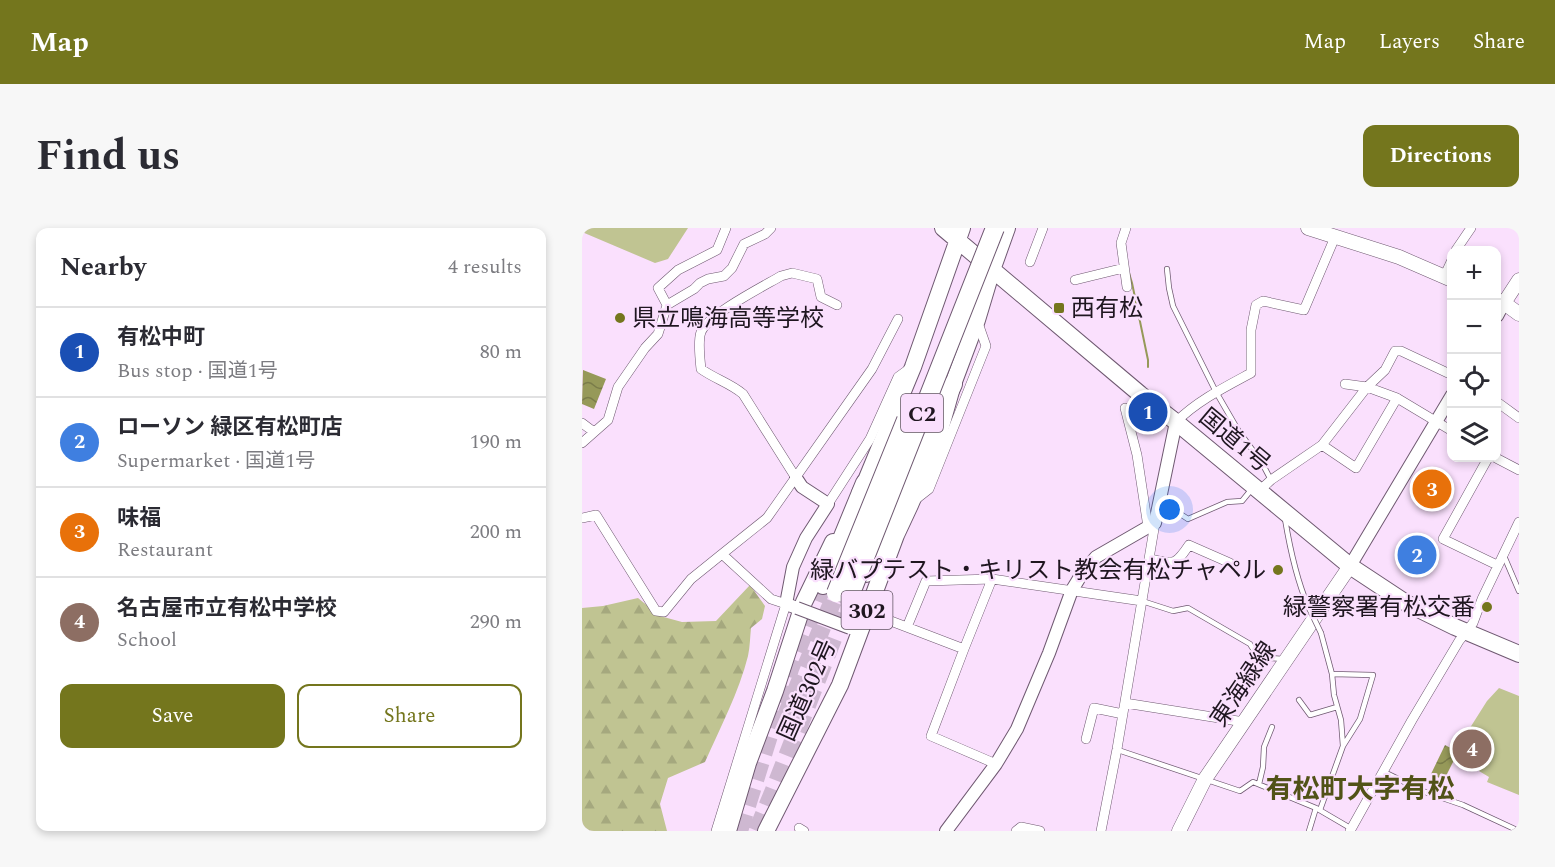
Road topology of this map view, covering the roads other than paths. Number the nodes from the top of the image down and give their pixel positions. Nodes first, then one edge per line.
1 (726, 228) edge
2 (771, 228) edge
3 (943, 228) edge
4 (984, 228) edge
5 (995, 228) edge
6 (1007, 228) edge
7 (1043, 228) edge
8 (1126, 228) edge
9 (1308, 228) edge
10 (1471, 228) edge
11 (960, 234) edge
12 (1335, 237) junction
13 (1459, 246) edge
14 (1030, 262) dead end
15 (1124, 268) junction
16 (1167, 269) dead end
17 (992, 270) junction
18 (1447, 278) edge
19 (1075, 280) dead end
20 (1519, 280) edge
21 (1128, 287) dead end
22 (1501, 301) edge
23 (1501, 303) edge
24 (667, 304) junction
25 (837, 305) dead end
26 (1519, 314) edge
27 (898, 319) dead end
28 (977, 321) junction
29 (913, 367) junction
30 (1447, 373) edge
31 (953, 384) junction
32 (1345, 384) dead end
33 (1367, 387) junction
34 (1216, 392) junction
35 (1396, 399) junction
36 (1447, 403) edge
37 (1501, 405) edge
38 (1125, 408) dead end
39 (1519, 418) edge
40 (1176, 422) junction
41 (1436, 422) junction
42 (582, 423) edge
43 (1447, 428) edge
44 (594, 432) junction
45 (582, 443) edge
46 (1322, 445) junction
47 (1501, 461) edge
48 (1486, 462) edge
49 (1519, 470) edge
50 (796, 478) junction
51 (865, 483) junction
52 (1261, 486) junction
53 (1160, 501) junction
54 (828, 504) junction
55 (910, 505) junction
56 (1284, 512) junction
57 (582, 518) edge
58 (1519, 522) edge
59 (1152, 525) junction
60 (722, 554) junction
61 (1503, 554) junction
62 (1150, 559) junction
63 (1230, 563) dead end
64 (1497, 565) junction
65 (1350, 566) junction
66 (992, 579) junction
67 (1072, 590) junction
68 (1519, 591) edge
69 (840, 594) junction
70 (1142, 601) junction
71 (791, 606) junction
72 (883, 618) dead end
73 (907, 627) junction
74 (854, 630) junction
75 (1466, 631) junction
76 (964, 649) junction
77 (1519, 654) edge
78 (1286, 660) junction
79 (1332, 674) junction
80 (1299, 700) dead end
81 (1125, 703) junction
82 (1337, 706) junction
83 (1123, 714) junction
84 (1244, 722) junction
85 (1272, 727) dead end
86 (1086, 739) dead end
87 (1343, 746) junction
88 (1117, 749) junction
89 (996, 764) junction
90 (1383, 771) junction
91 (1205, 779) junction
92 (1259, 784) junction
93 (1318, 809) junction
94 (771, 826) edge
95 (1351, 830) edge
96 (716, 831) edge
97 (728, 831) edge
98 (946, 831) edge
99 (1016, 831) edge
100 (1040, 831) edge
101 (1101, 831) edge
102 (1179, 831) edge
103 (1309, 831) edge
104 (1519, 831) edge

1 - 24 street
2 - 24 street
3 - 11 highway, 国道1号
4 - 69 highway, C2, bridge
5 - 69 highway, C2, bridge
6 - 17 highway, 国道302号 / 302
7 - 14 street
8 - 15 street
9 - 12 main road
10 - 13 street
11 - 17 highway, 国道1号
11 - 29 highway, 国道302号 / 302
12 - 18 main road
12 - 34 street
15 - 19 street
15 - 21 street
16 - 34 lane
17 - 28 highway, 国道302号 / 302
17 - 40 highway, 国道1号
20 - 22 main road
23 - 26 main road
24 - 44 street
25 - 50 street
27 - 50 street
28 - 31 highway, 国道302号 / 302
28 - 55 street
29 - 51 highway, 国道302号 / 302
29 - 54 street
30 - 33 street
31 - 55 highway, 国道302号 / 302
31 - 69 highway
32 - 33 street
33 - 35 street
33 - 46 street
34 - 40 street
34 - 52 lane
35 - 41 street
35 - 46 street
36 - 41 street
37 - 39 street
38 - 59 street
40 - 52 highway, 国道1号
40 - 53 street
41 - 43 street
41 - 65 street
42 - 44 street
44 - 45 street
46 - 52 street
47 - 49 street
48 - 64 street
50 - 54 street
50 - 60 street
51 - 69 highway
51 - 97 highway, 国道302号 / 302
52 - 53 lane
52 - 56 highway, 国道1号
53 - 59 street
54 - 71 street
55 - 74 highway, 国道302号 / 302
56 - 65 highway, 国道1号
56 - 79 lane, bridge
57 - 60 street
58 - 61 street
59 - 62 street
59 - 67 street
60 - 71 street
61 - 64 street
61 - 68 lane
62 - 63 street
62 - 70 street
64 - 75 street
65 - 75 highway, 国道1号
65 - 78 main road, 東海緑線
66 - 67 street
66 - 73 street
66 - 76 street
67 - 70 street
67 - 89 street
70 - 78 lane
70 - 81 street
71 - 74 street, bridge
71 - 96 street
72 - 73 street
73 - 76 street
74 - 94 highway, 国道302号 / 302
75 - 77 highway, 国道1号
75 - 90 street
76 - 89 street
78 - 84 main road, 東海緑線
79 - 82 lane
79 - 87 lane
80 - 82 lane
81 - 83 street
81 - 84 street
82 - 87 lane
83 - 86 street
83 - 88 street
84 - 91 main road, 東海緑線
85 - 92 lane
87 - 93 lane
88 - 91 lane
88 - 101 street
89 - 98 street
90 - 95 street
90 - 104 lane
91 - 92 lane
91 - 102 main road, 東海緑線
92 - 93 lane
93 - 95 lane
93 - 103 lane
99 - 100 street

